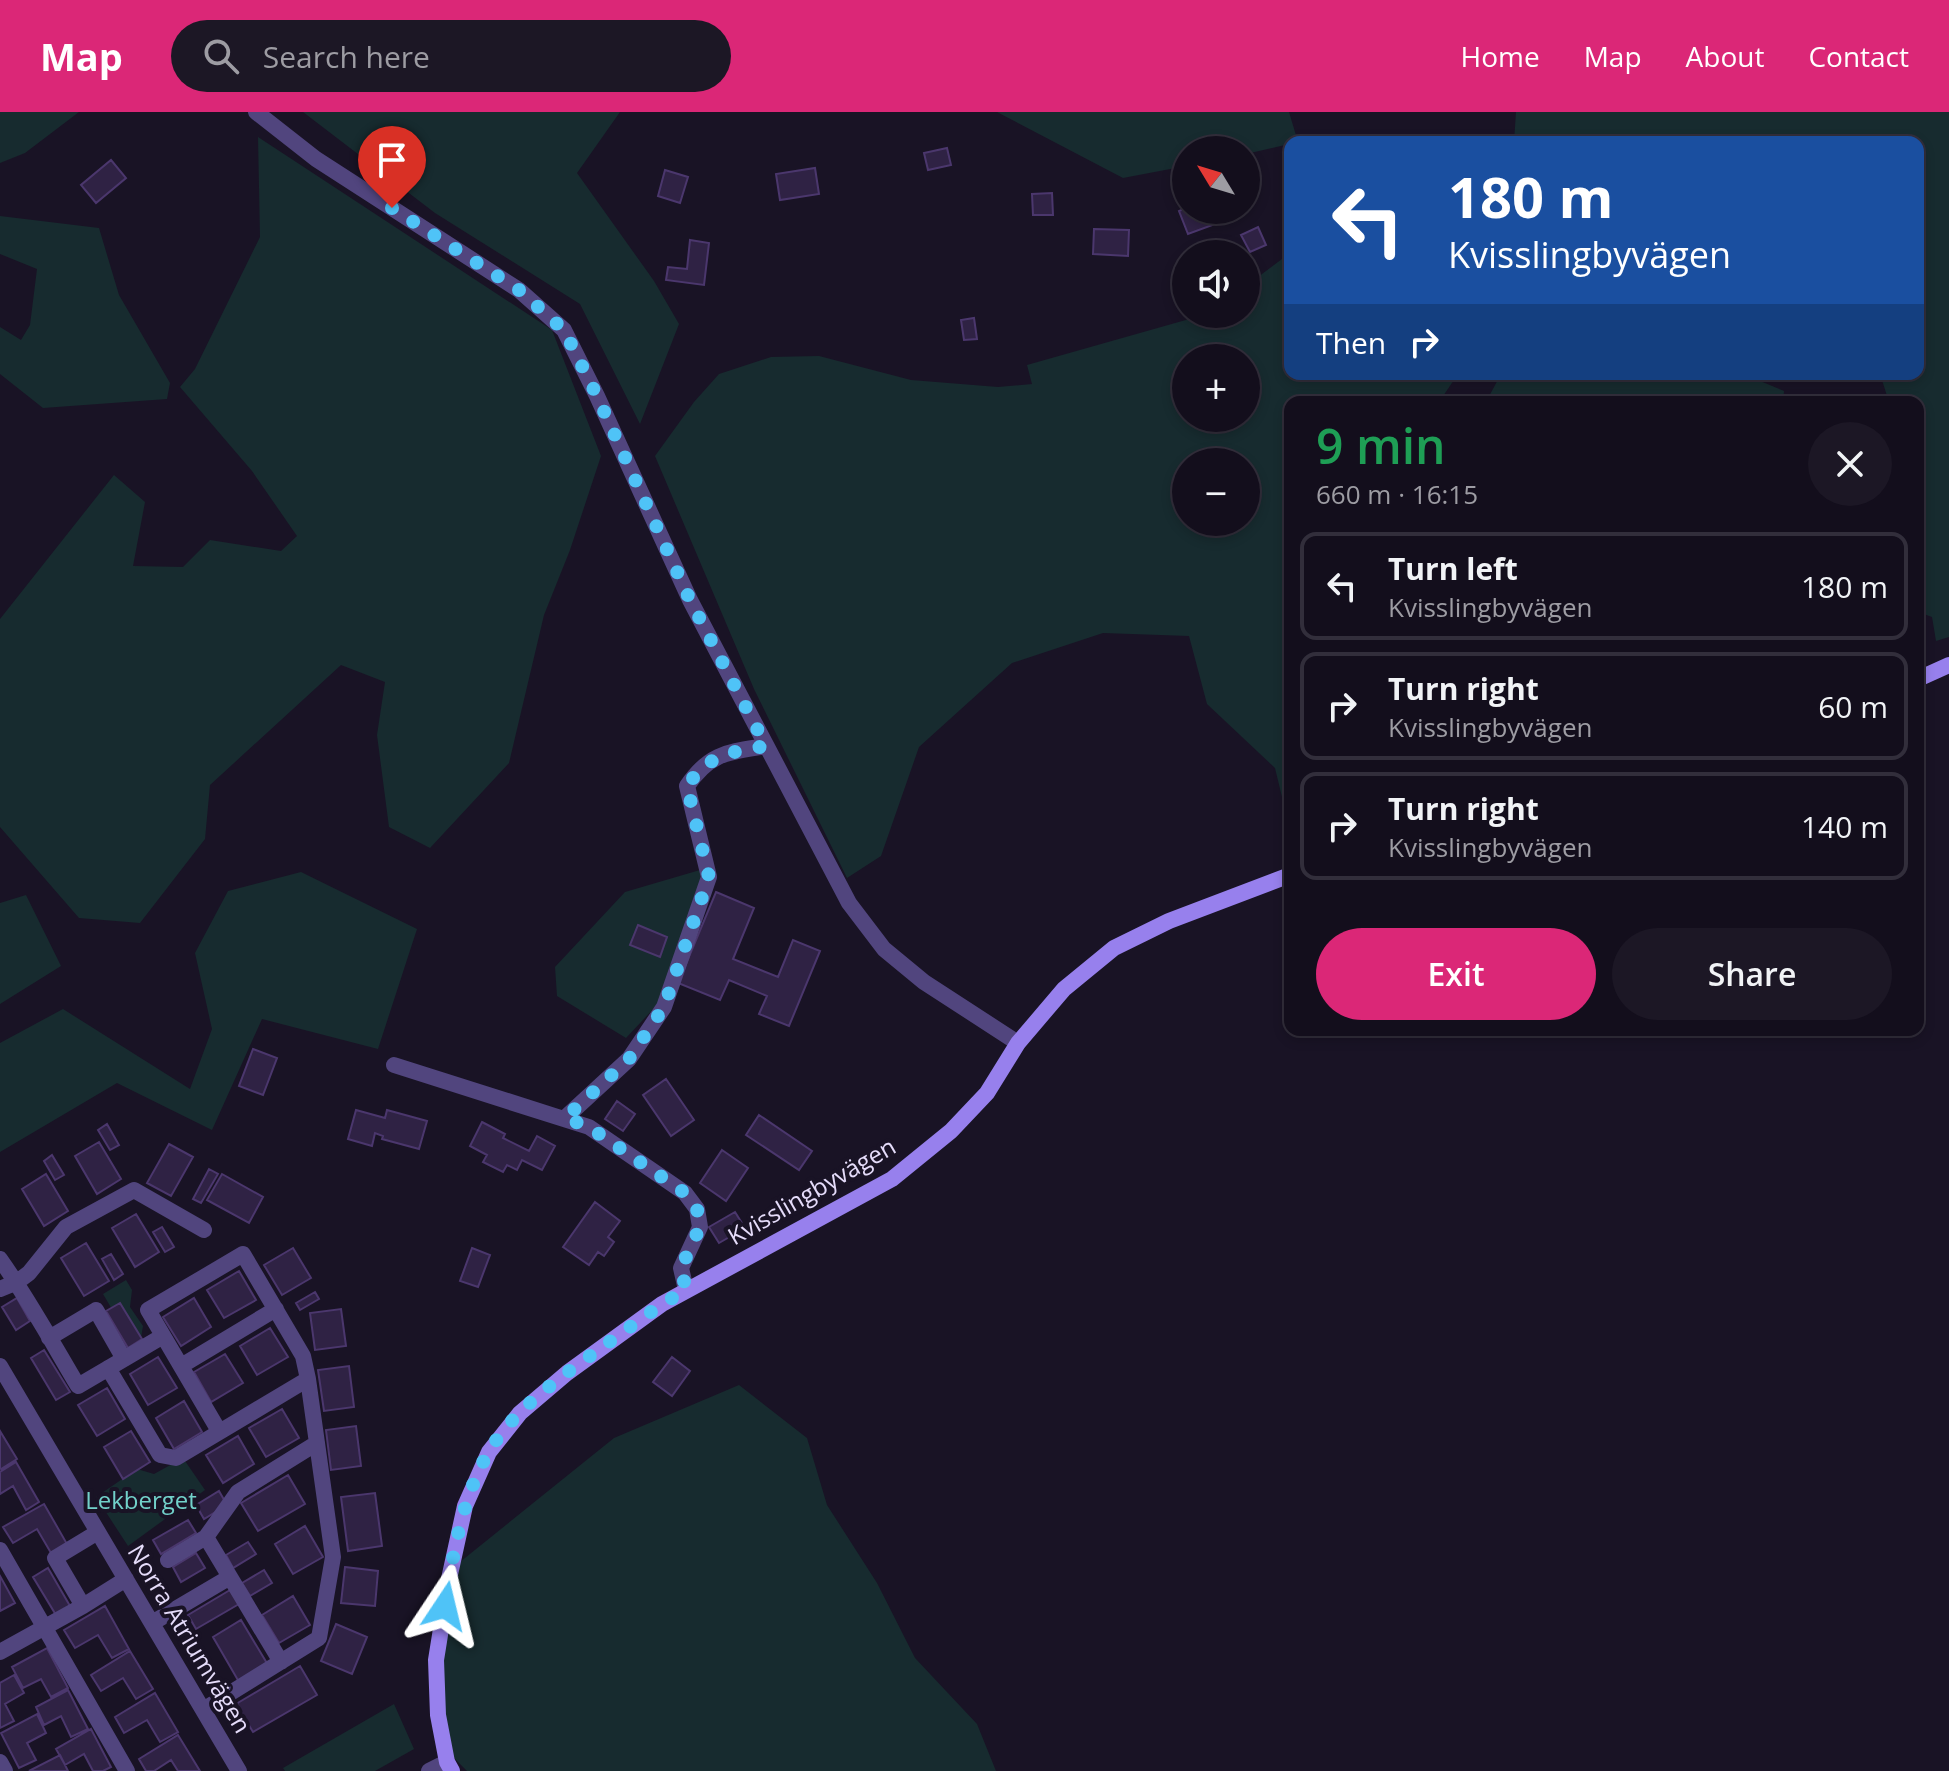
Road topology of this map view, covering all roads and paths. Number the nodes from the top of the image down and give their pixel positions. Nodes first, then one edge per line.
1 (256, 112) edge
2 (1949, 665) edge
3 (1924, 676) edge
4 (766, 746) junction
5 (1284, 877) edge
6 (1018, 1043) junction
7 (394, 1065) dead end
8 (565, 1118) junction
9 (204, 1230) dead end
10 (0, 1259) edge
11 (17, 1282) junction
12 (0, 1289) edge
13 (686, 1290) junction
14 (276, 1309) junction
15 (163, 1336) junction
16 (49, 1338) junction
17 (124, 1359) junction
18 (0, 1366) edge
19 (181, 1366) junction
20 (108, 1368) junction
21 (308, 1379) junction
22 (219, 1431) junction
23 (317, 1443) junction
24 (98, 1532) junction
25 (206, 1537) junction
26 (0, 1550) edge
27 (168, 1560) dead end
28 (230, 1577) junction
29 (126, 1579) junction
30 (83, 1606) junction
31 (152, 1623) junction
32 (45, 1627) junction
33 (0, 1652) edge
34 (281, 1662) junction
35 (203, 1710) junction
36 (0, 1762) edge
37 (450, 1766) edge
38 (5, 1771) edge
39 (127, 1771) edge
40 (239, 1771) edge
41 (429, 1771) edge

1 - 4 street
2 - 3 street
4 - 6 street
4 - 8 street
5 - 6 street, Kvisslingbyvägen
6 - 13 street, Kvisslingbyvägen
7 - 8 street, Kvisslingbyvägen
8 - 13 street, Kvisslingbyvägen
9 - 11 street
10 - 11 street
11 - 12 street
11 - 16 street
13 - 37 street, Kvisslingbyvägen
14 - 15 street
14 - 19 street
14 - 21 street
15 - 17 street
15 - 19 street
16 - 17 street
16 - 20 street
17 - 20 street
18 - 24 street, Norra Atriumvägen
19 - 22 street
20 - 22 street
21 - 22 street
21 - 23 street
23 - 25 street
23 - 34 street
24 - 29 street, Norra Atriumvägen
24 - 30 street
25 - 27 street
25 - 28 street
26 - 32 street
28 - 31 street
28 - 34 street
29 - 30 street
29 - 31 street, Norra Atriumvägen
30 - 32 street
31 - 35 street, Norra Atriumvägen
32 - 33 street
32 - 39 street
34 - 35 street
35 - 40 street, Norra Atriumvägen
36 - 38 street
37 - 41 street

